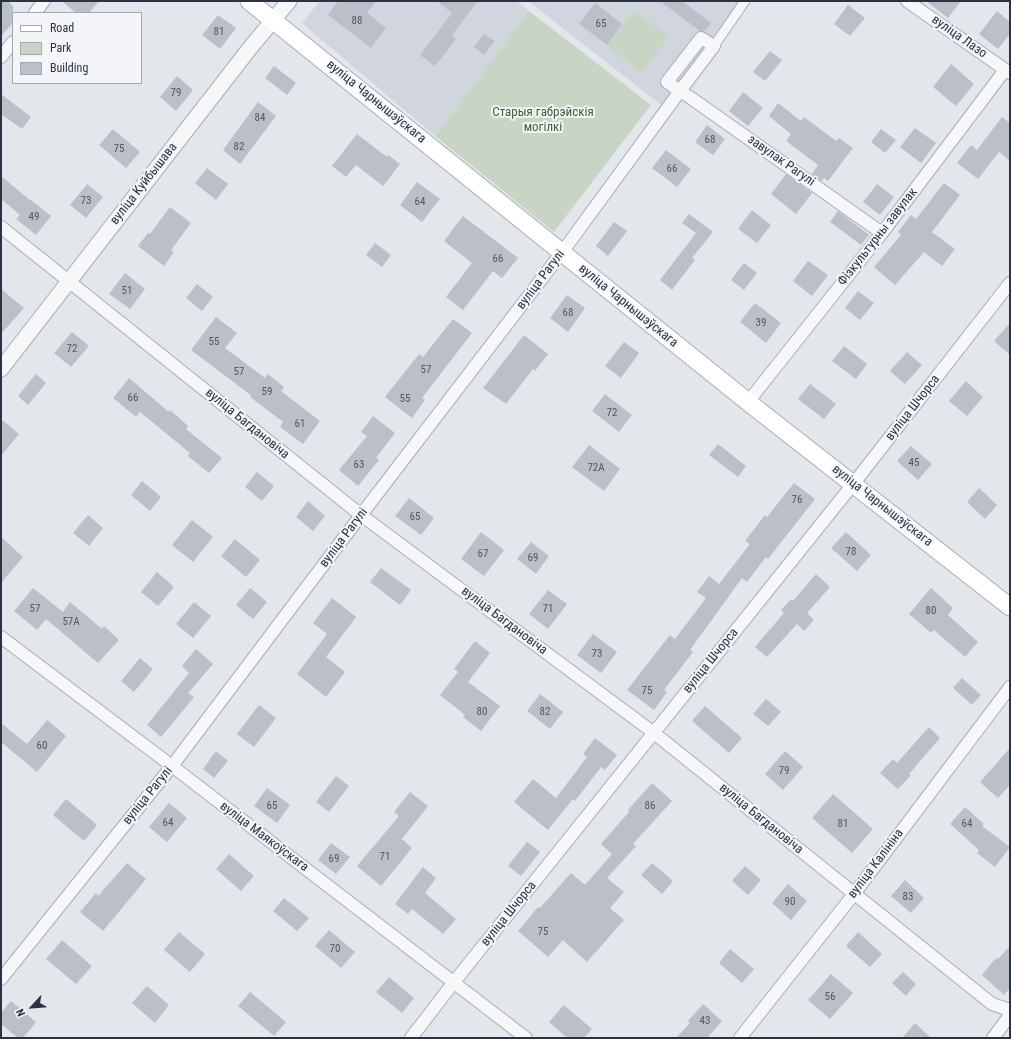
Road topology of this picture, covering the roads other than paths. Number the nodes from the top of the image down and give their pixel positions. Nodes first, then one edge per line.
1 (44, 1) edge
2 (249, 1) edge
3 (289, 1) edge
4 (745, 1) edge
5 (907, 1) edge
6 (36, 12) edge
7 (274, 20) junction
8 (12, 43) edge
9 (714, 46) joint
10 (1, 57) edge
11 (1007, 71) edge
12 (680, 91) junction
13 (1, 227) edge
14 (882, 233) junction
15 (562, 253) junction
16 (69, 281) junction
17 (1010, 283) edge
18 (1, 369) edge
19 (748, 402) junction
20 (854, 483) junction
21 (361, 515) junction
22 (1010, 606) edge
23 (1, 637) edge
24 (1010, 687) edge
25 (654, 733) junction
26 (172, 766) junction
27 (854, 894) junction
28 (1, 978) edge
29 (454, 982) junction
30 (1010, 1010) edge
31 (1010, 1015) edge
32 (411, 1038) edge
33 (526, 1038) edge
34 (740, 1038) edge
35 (993, 1038) edge

1 - 6 street
2 - 7 main road, вуліца Чарнышэўскага
3 - 7 street, вуліца Куйбышава
4 - 9 street, вуліца Рагулі
5 - 11 street, вуліца Лазо
7 - 15 main road, вуліца Чарнышэўскага
7 - 16 street, вуліца Куйбышава
8 - 10 street
9 - 12 street, вуліца Рагулі
11 - 14 street, Фізкультурны завулак
12 - 14 street, завулак Рагулі
12 - 15 street, вуліца Рагулі
13 - 16 street, вуліца Багдановіча
14 - 19 street, Фізкультурны завулак
15 - 19 main road, вуліца Чарнышэўскага
15 - 21 street, вуліца Рагулі
16 - 18 street, вуліца Куйбышава
16 - 21 street, вуліца Багдановіча
17 - 20 street, вуліца Шчорса
19 - 20 main road, вуліца Чарнышэўскага
20 - 22 main road, вуліца Чарнышэўскага
20 - 25 street, вуліца Шчорса
21 - 25 street, вуліца Багдановіча
21 - 26 street, вуліца Рагулі
23 - 26 street, вуліца Маякоўскага
24 - 27 street, вуліца Калініна
25 - 27 street, вуліца Багдановіча
25 - 29 street, вуліца Шчорса
26 - 28 street, вуліца Рагулі
26 - 29 street, вуліца Маякоўскага
27 - 30 street, вуліца Багдановіча
27 - 34 street, вуліца Калініна
29 - 32 street, вуліца Шчорса
29 - 33 street, вуліца Маякоўскага
31 - 35 street

